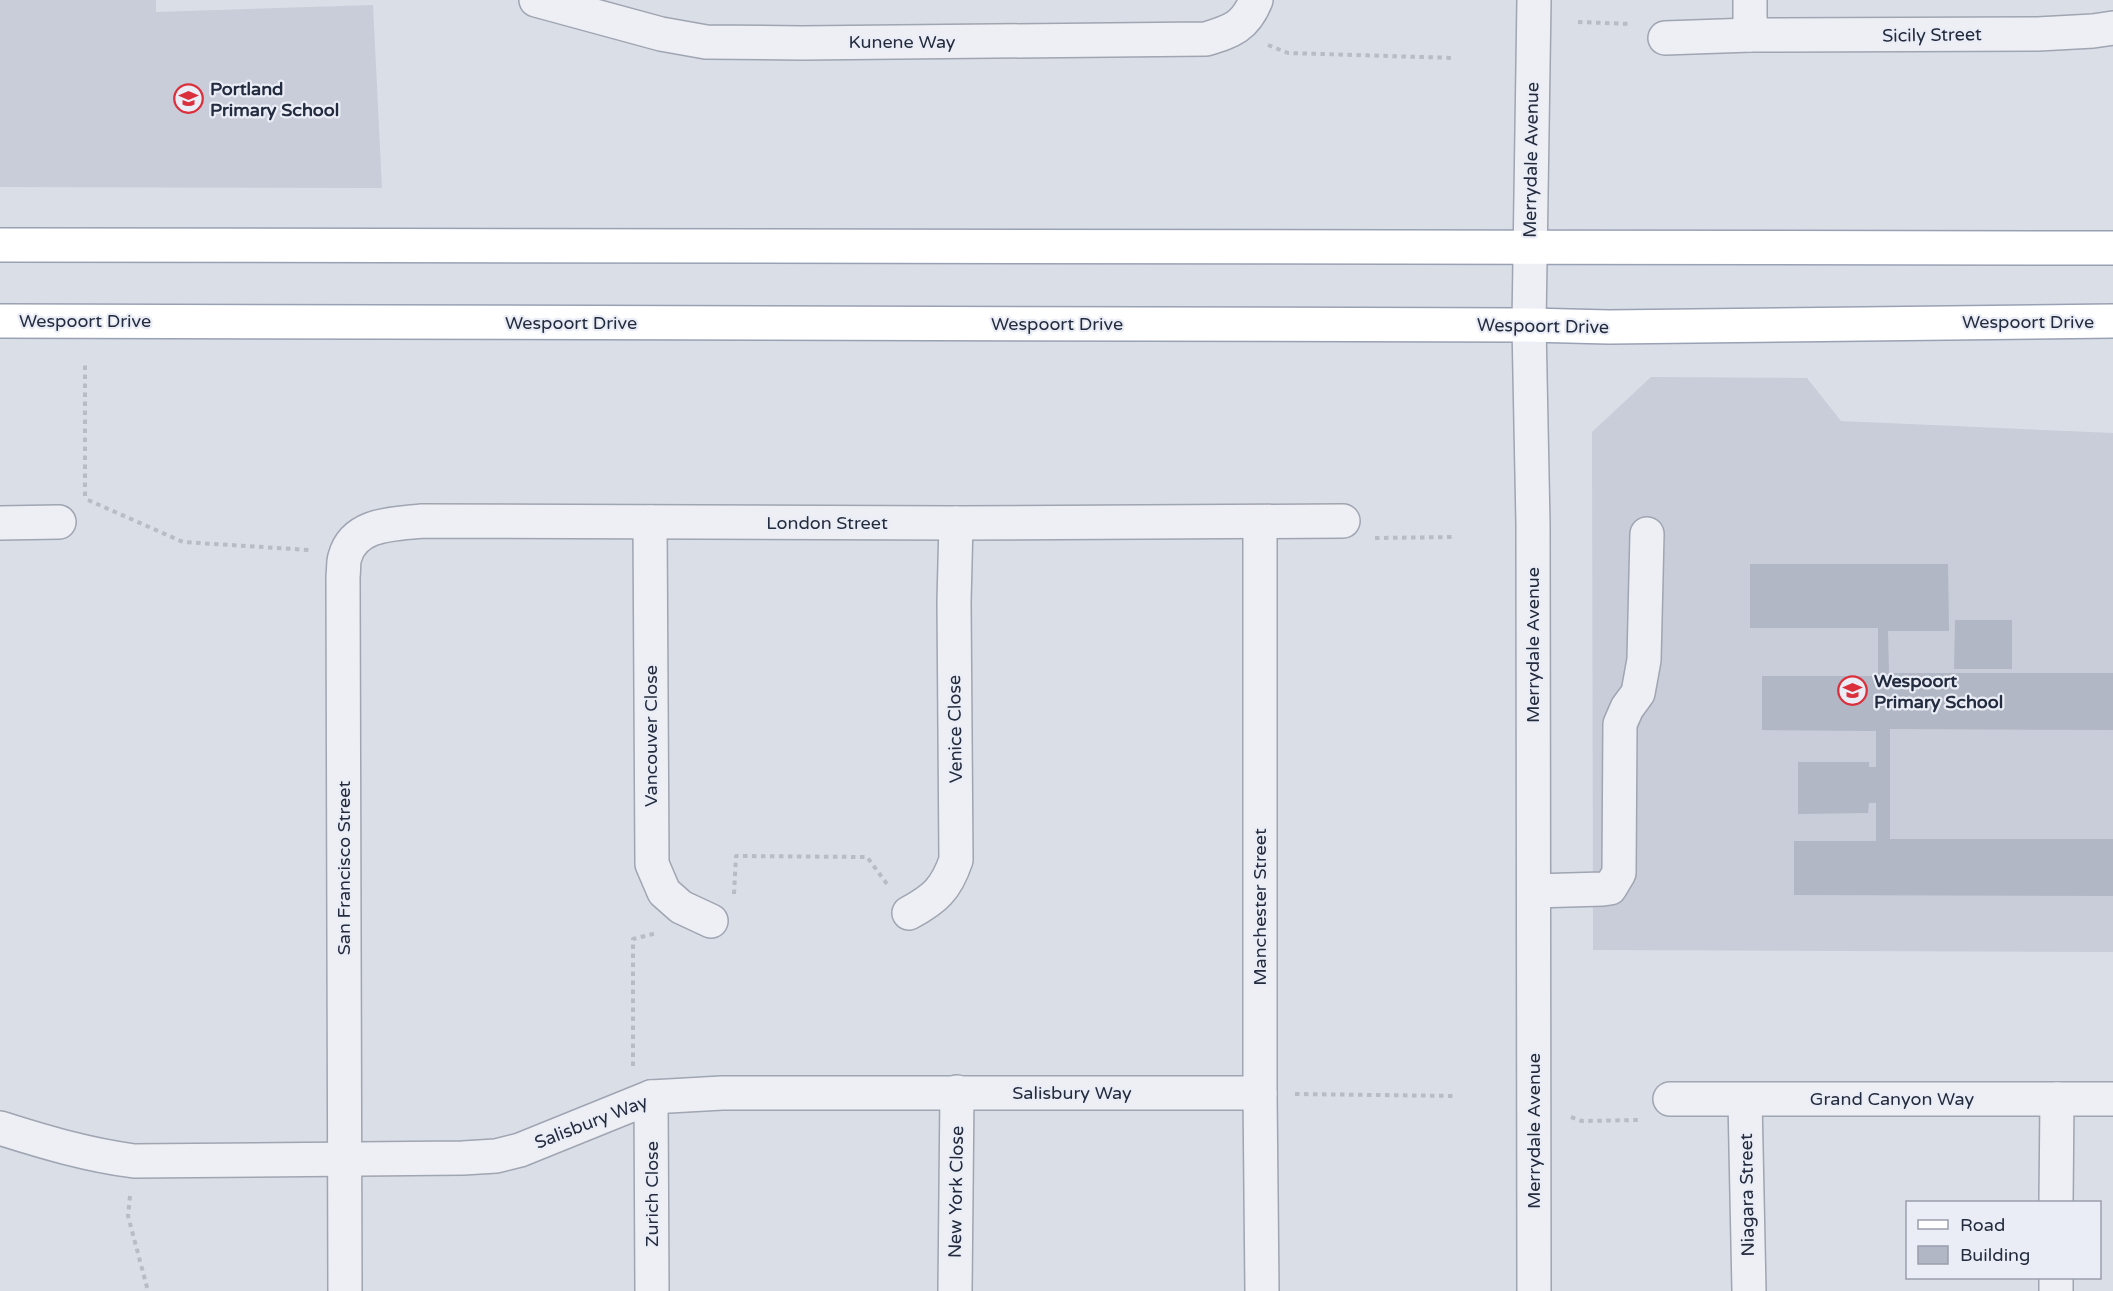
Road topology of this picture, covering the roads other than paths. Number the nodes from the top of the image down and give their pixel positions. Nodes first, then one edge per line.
1 (536, 0) edge
2 (1256, 0) edge
3 (1534, 0) edge
4 (1750, 0) edge
5 (2113, 28) edge
6 (1750, 35) junction
7 (1665, 38) road end
8 (0, 245) edge
9 (1529, 246) junction
10 (2113, 248) edge
11 (0, 321) edge
12 (2113, 321) edge
13 (1529, 325) junction
14 (1343, 521) road end
15 (59, 522) dead end
16 (650, 522) junction
17 (956, 523) junction
18 (1260, 523) junction
19 (0, 524) edge
20 (1647, 534) dead end
21 (344, 566) joint
22 (1534, 891) junction
23 (909, 913) road end
24 (711, 921) road end
25 (957, 1092) junction
26 (1260, 1094) junction
27 (651, 1097) junction
28 (1670, 1099) road end
29 (2113, 1099) edge
30 (1745, 1100) junction
31 (2057, 1100) junction
32 (0, 1128) edge
33 (345, 1160) junction
34 (2056, 1201) edge
35 (345, 1291) edge
36 (652, 1291) edge
37 (955, 1291) edge
38 (1262, 1291) edge
39 (1534, 1291) edge
40 (1749, 1291) edge

1 - 2 street, Kunene Way
3 - 9 street, Merrydale Avenue
4 - 6 street
5 - 6 street, Sicily Street
6 - 7 street, Sicily Street
8 - 9 main road
9 - 10 main road
9 - 13 street, Merrydale Avenue
11 - 13 main road, Wespoort Drive
12 - 13 main road, Wespoort Drive
13 - 22 street, Merrydale Avenue
14 - 18 street, London Street
15 - 19 street
16 - 17 street, London Street
16 - 21 street, London Street
16 - 24 street, Vancouver Close
17 - 18 street, London Street
17 - 23 street, Venice Close
18 - 26 street, Manchester Street
20 - 22 street
21 - 33 street, San Francisco Street
22 - 39 street, Merrydale Avenue
25 - 26 street, Salisbury Way
25 - 27 street, Salisbury Way
25 - 37 street, New York Close
26 - 38 street, Manchester Street
27 - 33 street, Salisbury Way
27 - 36 street, Zurich Close
28 - 30 street, Grand Canyon Way
29 - 31 street, Grand Canyon Way
30 - 31 street, Grand Canyon Way
30 - 40 street, Niagara Street
31 - 34 street
32 - 33 street, Salisbury Way
33 - 35 street, San Francisco Street

